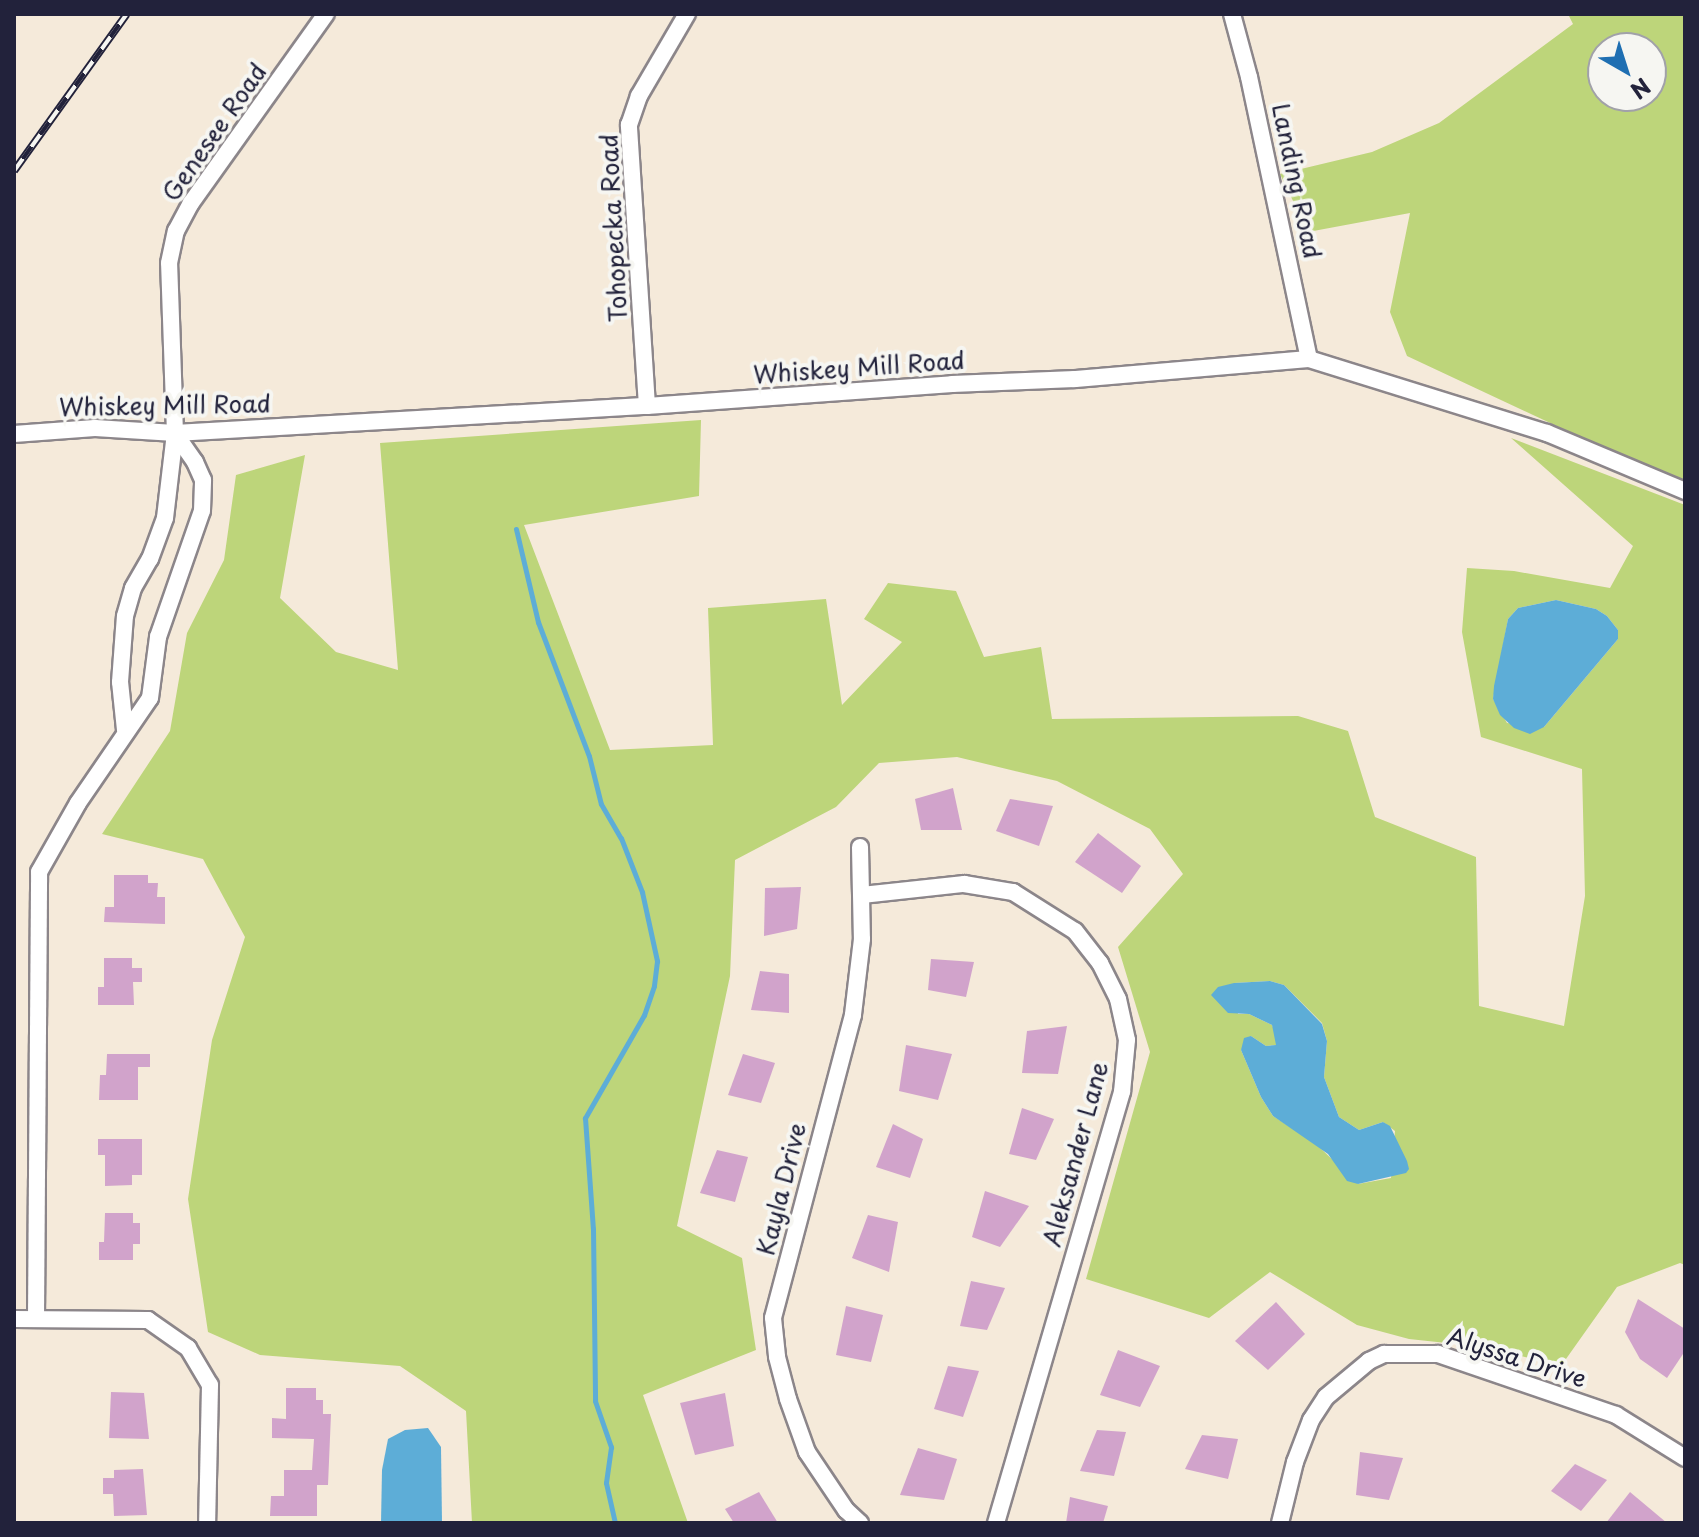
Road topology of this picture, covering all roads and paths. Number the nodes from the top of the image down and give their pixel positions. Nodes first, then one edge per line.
1 (326, 14) edge
2 (687, 14) edge
3 (1232, 14) edge
4 (1309, 359) junction
5 (647, 406) junction
6 (175, 433) junction
7 (14, 434) edge
8 (1685, 491) edge
9 (125, 730) junction
10 (860, 847) dead end
11 (862, 895) junction
12 (36, 1317) junction
13 (14, 1319) edge
14 (1685, 1458) edge
15 (207, 1523) edge
16 (860, 1523) edge
17 (996, 1523) edge
18 (1280, 1523) edge

1 - 6 street, Genesee Road
2 - 5 street, Tohopecka Road
3 - 4 street, Landing Road
4 - 5 street, Whiskey Mill Road
4 - 8 street, Whiskey Mill Road
5 - 6 street, Whiskey Mill Road
6 - 7 street, Whiskey Mill Road
6 - 9 street, Genesee Road
6 - 9 street
9 - 12 street
10 - 11 street, Kayla Drive
11 - 16 street, Kayla Drive
11 - 17 street, Aleksander Lane
12 - 13 street
12 - 15 street
14 - 18 street, Alyssa Drive

